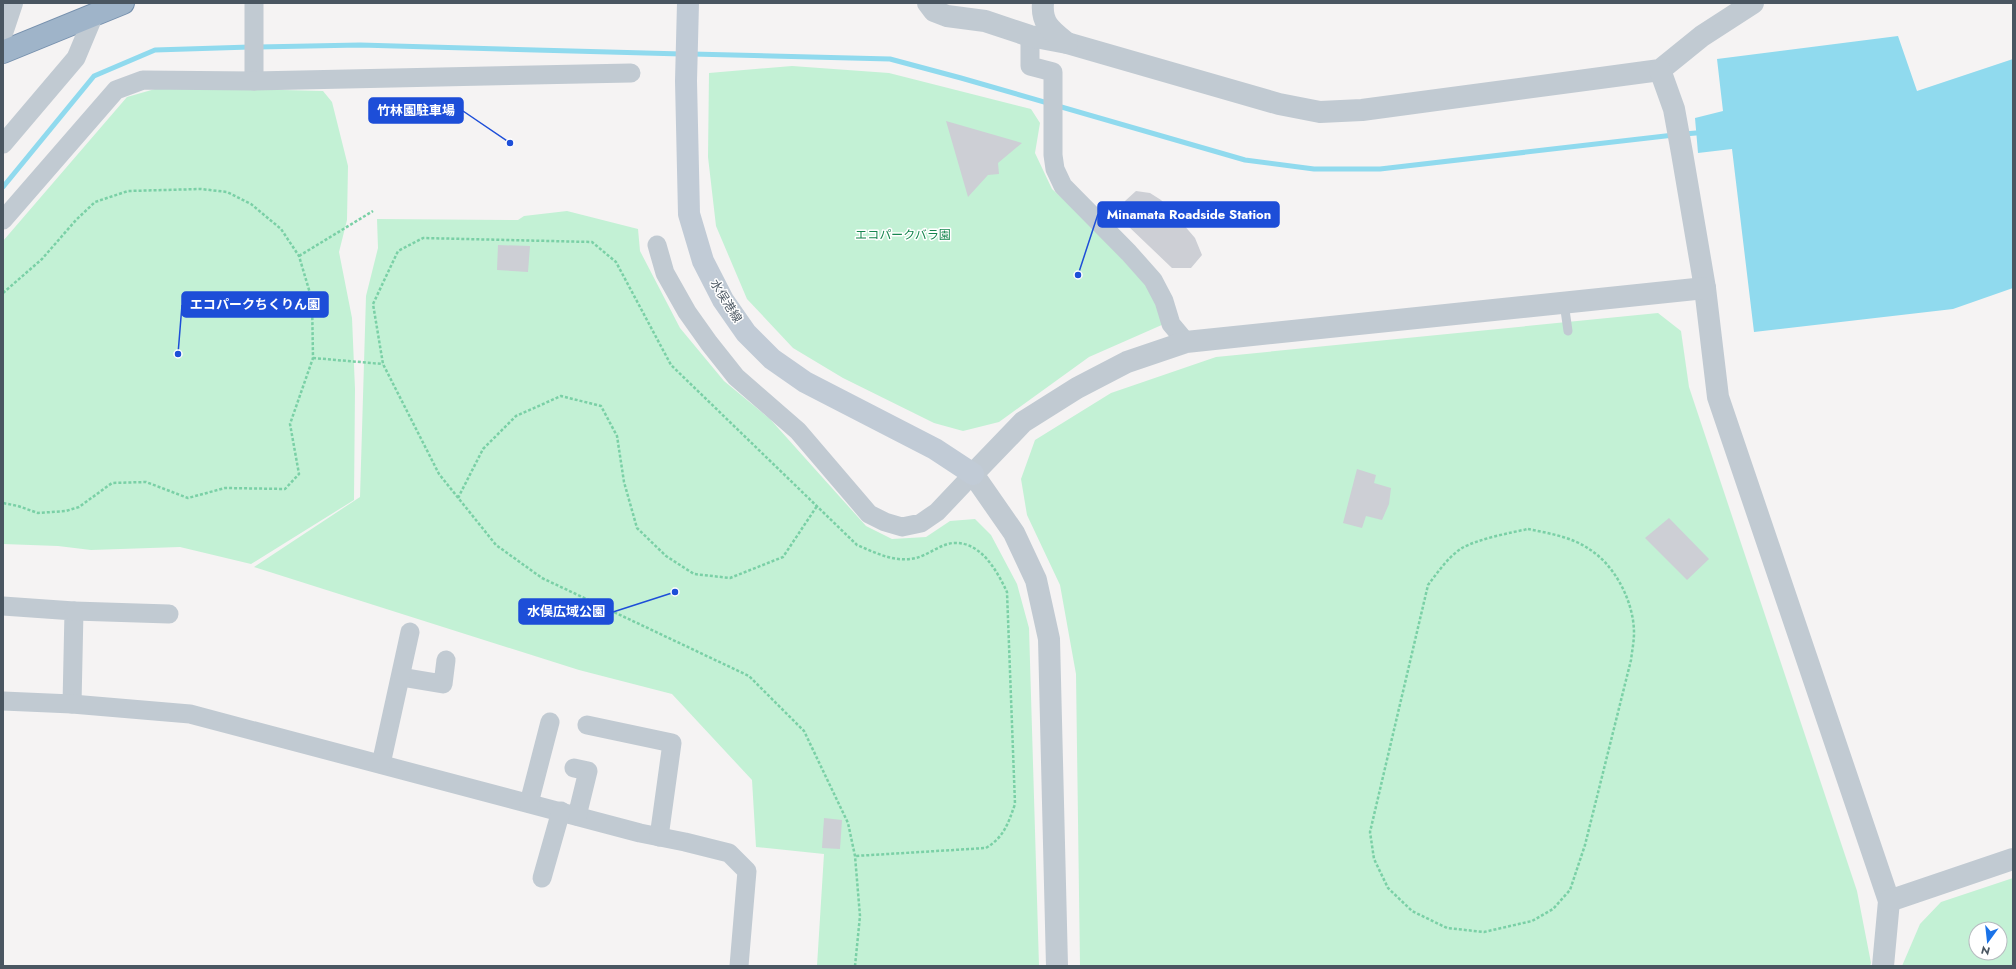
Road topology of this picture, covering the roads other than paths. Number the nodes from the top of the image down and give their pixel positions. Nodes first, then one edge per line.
1 (12, 3) edge
2 (124, 3) edge
3 (254, 3) edge
4 (928, 3) edge
5 (1043, 3) edge
6 (1753, 3) edge
7 (688, 12) edge
8 (94, 15) junction
9 (3, 30) edge
10 (1030, 36) junction
11 (1067, 43) junction
12 (3, 52) edge
13 (1660, 70) junction
14 (631, 73) dead end
15 (254, 81) junction
16 (3, 144) edge
17 (3, 220) edge
18 (657, 245) dead end
19 (1705, 288) junction
20 (1564, 302) junction
21 (1568, 331) dead end
22 (1186, 342) junction
23 (973, 474) junction
24 (3, 606) edge
25 (74, 611) junction
26 (169, 614) dead end
27 (410, 632) dead end
28 (446, 660) dead end
29 (401, 676) junction
30 (3, 701) edge
31 (72, 704) junction
32 (550, 722) dead end
33 (587, 725) dead end
34 (381, 764) junction
35 (588, 770) dead end
36 (529, 803) junction
37 (569, 814) junction
38 (659, 837) junction
39 (2013, 858) edge
40 (542, 878) dead end
41 (1889, 901) junction
42 (739, 966) edge
43 (1057, 966) edge
44 (1883, 966) edge

1 - 9 street
2 - 8 highway
3 - 15 street
4 - 10 street
5 - 11 street
6 - 13 street
7 - 23 main road, 水俣港線
8 - 12 highway
8 - 16 street
10 - 11 street
10 - 22 street
11 - 13 street
13 - 19 street
14 - 15 street
15 - 17 street
18 - 23 street
19 - 20 street
19 - 41 street
20 - 21 lane
20 - 22 street
22 - 23 street
23 - 43 street
24 - 25 street
25 - 26 street
25 - 31 street
27 - 29 street
28 - 29 street
29 - 34 street
30 - 31 street
31 - 34 street
32 - 36 street
33 - 38 street
34 - 36 street
35 - 37 street
36 - 37 street
37 - 38 street
37 - 40 street
38 - 42 street
39 - 41 street
41 - 44 street

